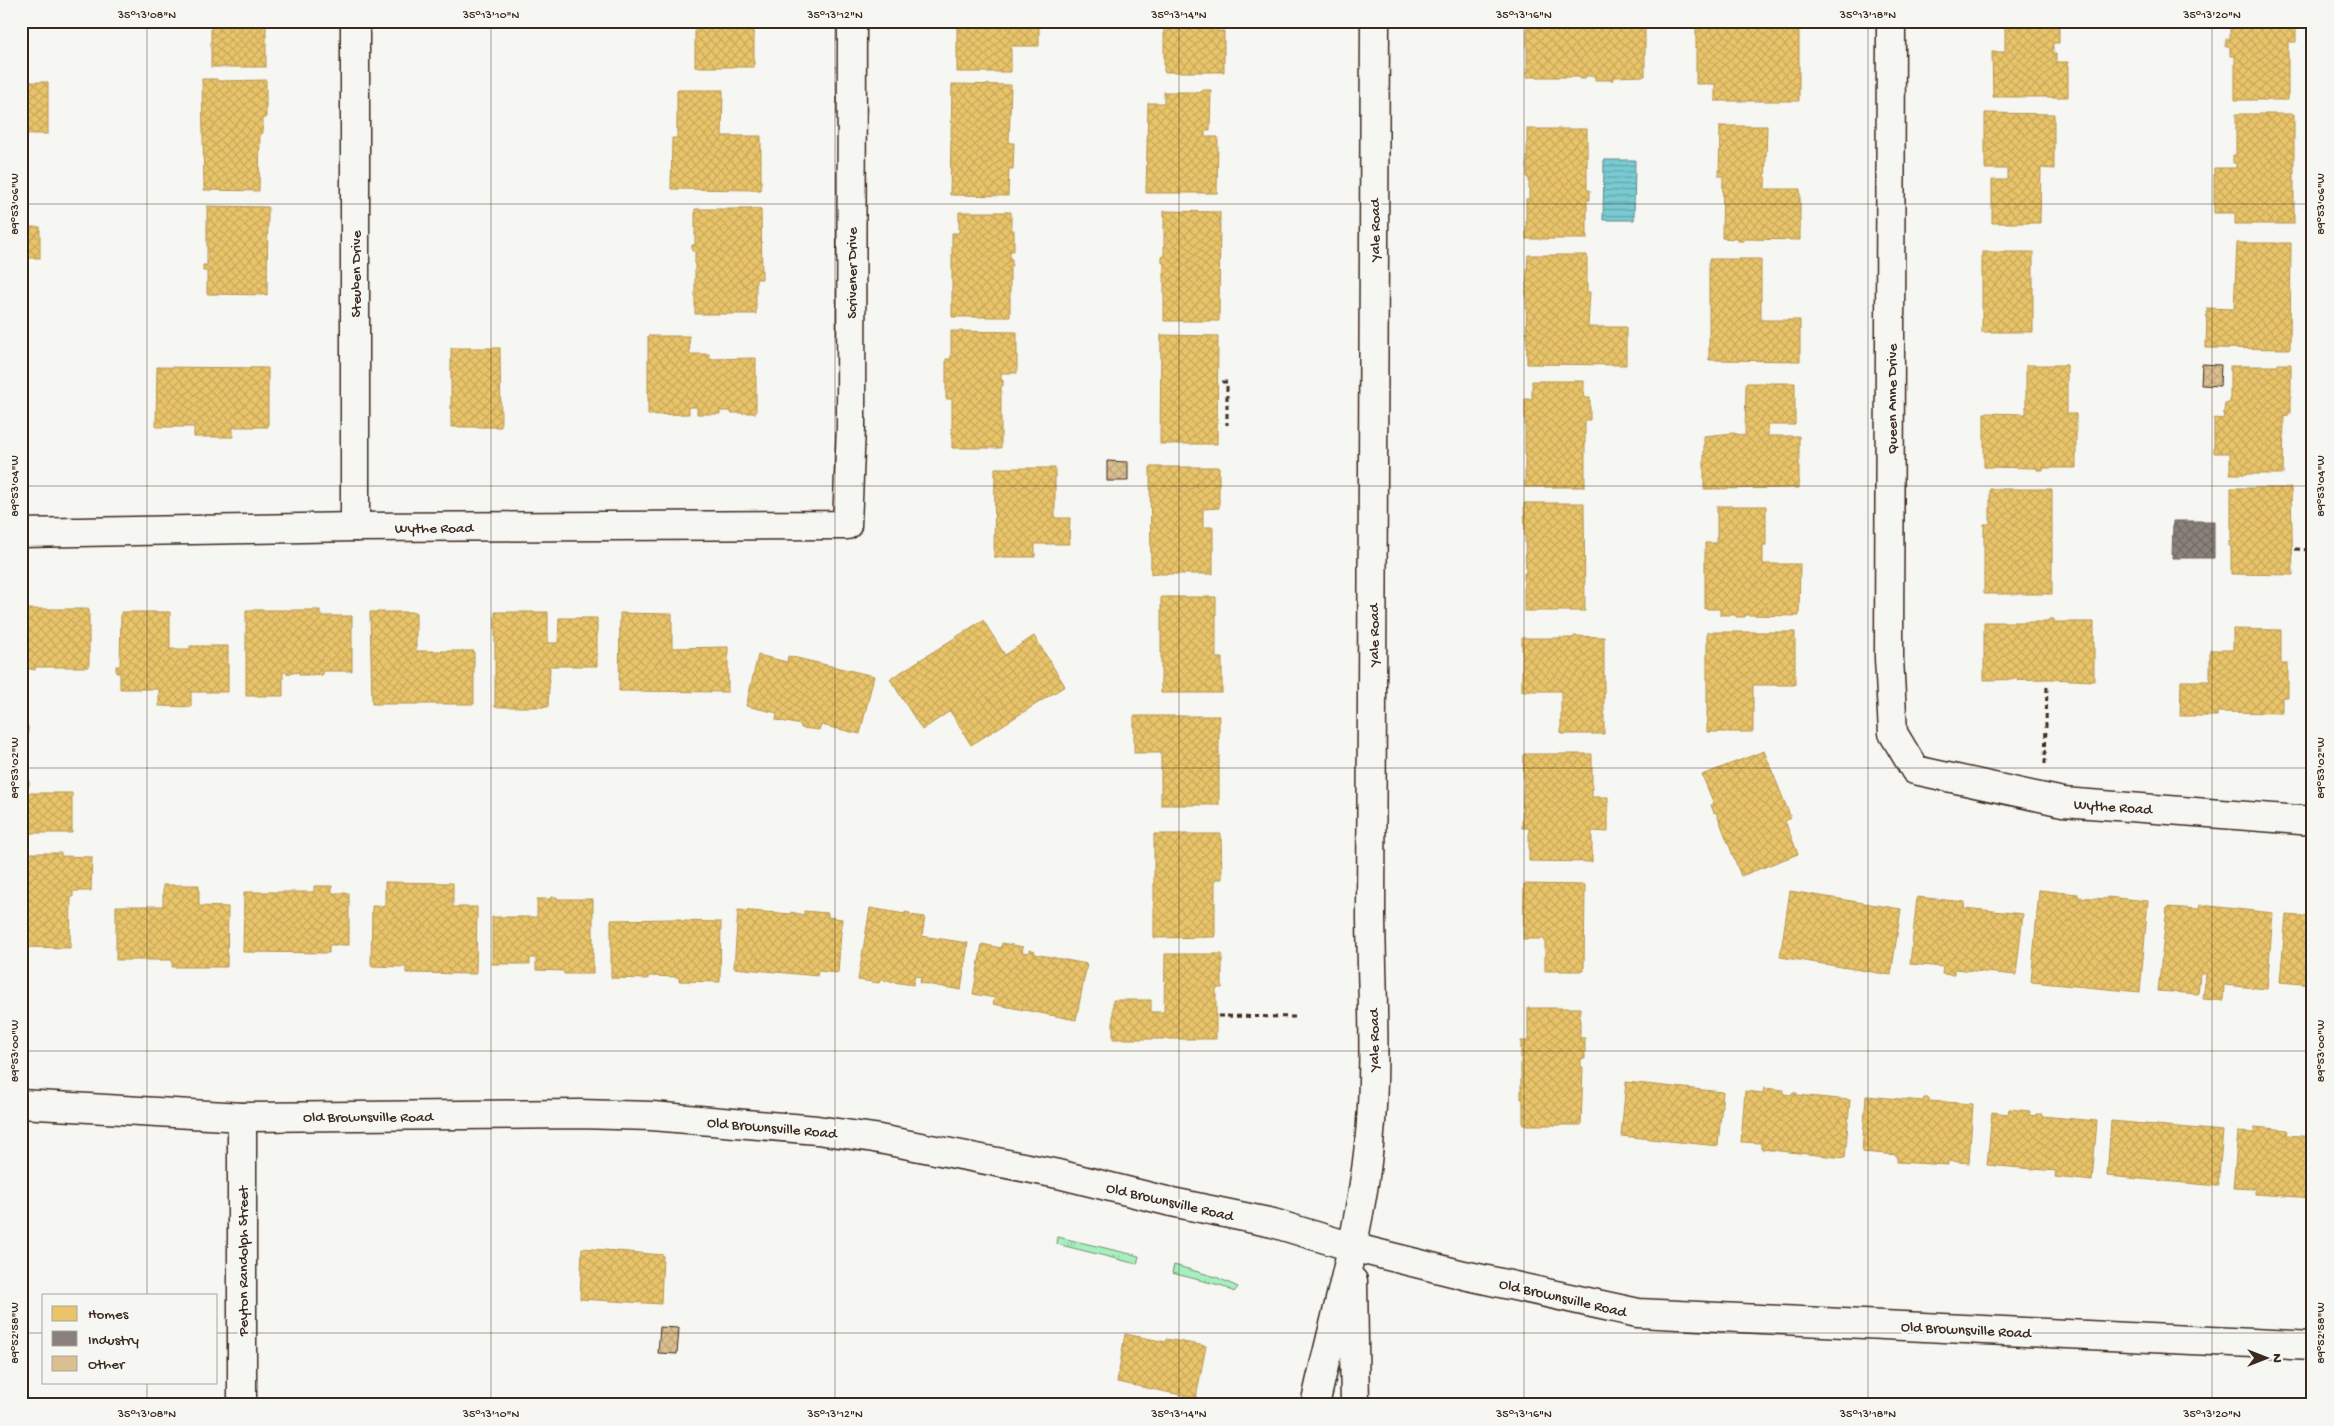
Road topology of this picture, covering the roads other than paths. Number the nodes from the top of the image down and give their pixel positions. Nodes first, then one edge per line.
1 (354, 21) edge
2 (852, 21) edge
3 (1375, 21) edge
4 (1891, 21) edge
5 (847, 526) joint
6 (355, 527) junction
7 (21, 533) edge
8 (1916, 770) joint
9 (2313, 820) edge
10 (21, 1104) edge
11 (242, 1117) junction
12 (1352, 1247) junction
13 (2313, 1346) edge
14 (242, 1405) edge
15 (1315, 1405) edge
16 (1355, 1405) edge

1 - 6 main road, Steuben Drive
2 - 5 main road, Scrivener Drive
3 - 12 main road, Yale Road
4 - 8 main road, Queen Anne Drive
5 - 6 main road, Wythe Road
6 - 7 main road, Wythe Road
8 - 9 main road, Wythe Road
10 - 11 main road, Old Brownsville Road
11 - 12 main road, Old Brownsville Road
11 - 14 main road, Peyton Randolph Street
12 - 13 main road, Old Brownsville Road
12 - 15 main road, Yale Road
12 - 16 main road, Yale Road

